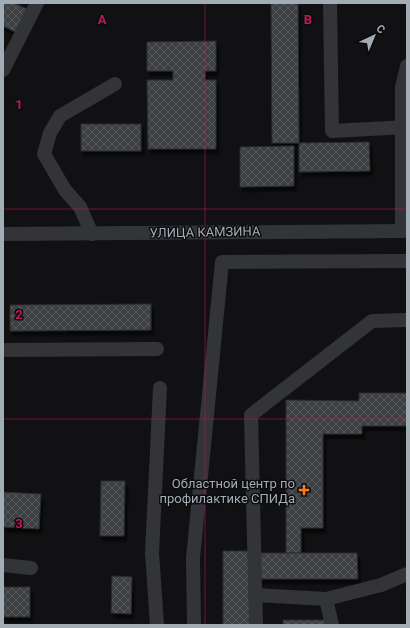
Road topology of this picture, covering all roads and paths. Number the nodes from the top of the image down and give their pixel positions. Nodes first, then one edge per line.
1 (37, 3) edge
2 (330, 3) edge
3 (407, 66) edge
4 (3, 70) edge
5 (115, 84) dead end
6 (405, 127) edge
7 (404, 231) edge
8 (3, 234) edge
9 (92, 234) junction
10 (407, 261) edge
11 (407, 320) edge
12 (157, 349) dead end
13 (3, 350) edge
14 (160, 388) dead end
15 (3, 565) edge
16 (31, 568) dead end
17 (407, 574) edge
18 (255, 595) junction
19 (326, 599) junction
20 (157, 625) edge
21 (194, 625) edge
22 (256, 625) edge
23 (332, 625) edge

1 - 4 street
2 - 6 street
3 - 6 street
5 - 9 street
6 - 7 street
7 - 9 street, УЛИЦА КАМЗИНА
8 - 9 street, УЛИЦА КАМЗИНА
10 - 21 street
11 - 18 street
12 - 13 street
14 - 20 street
15 - 16 street
17 - 19 street
18 - 19 street
18 - 22 street
19 - 23 street

